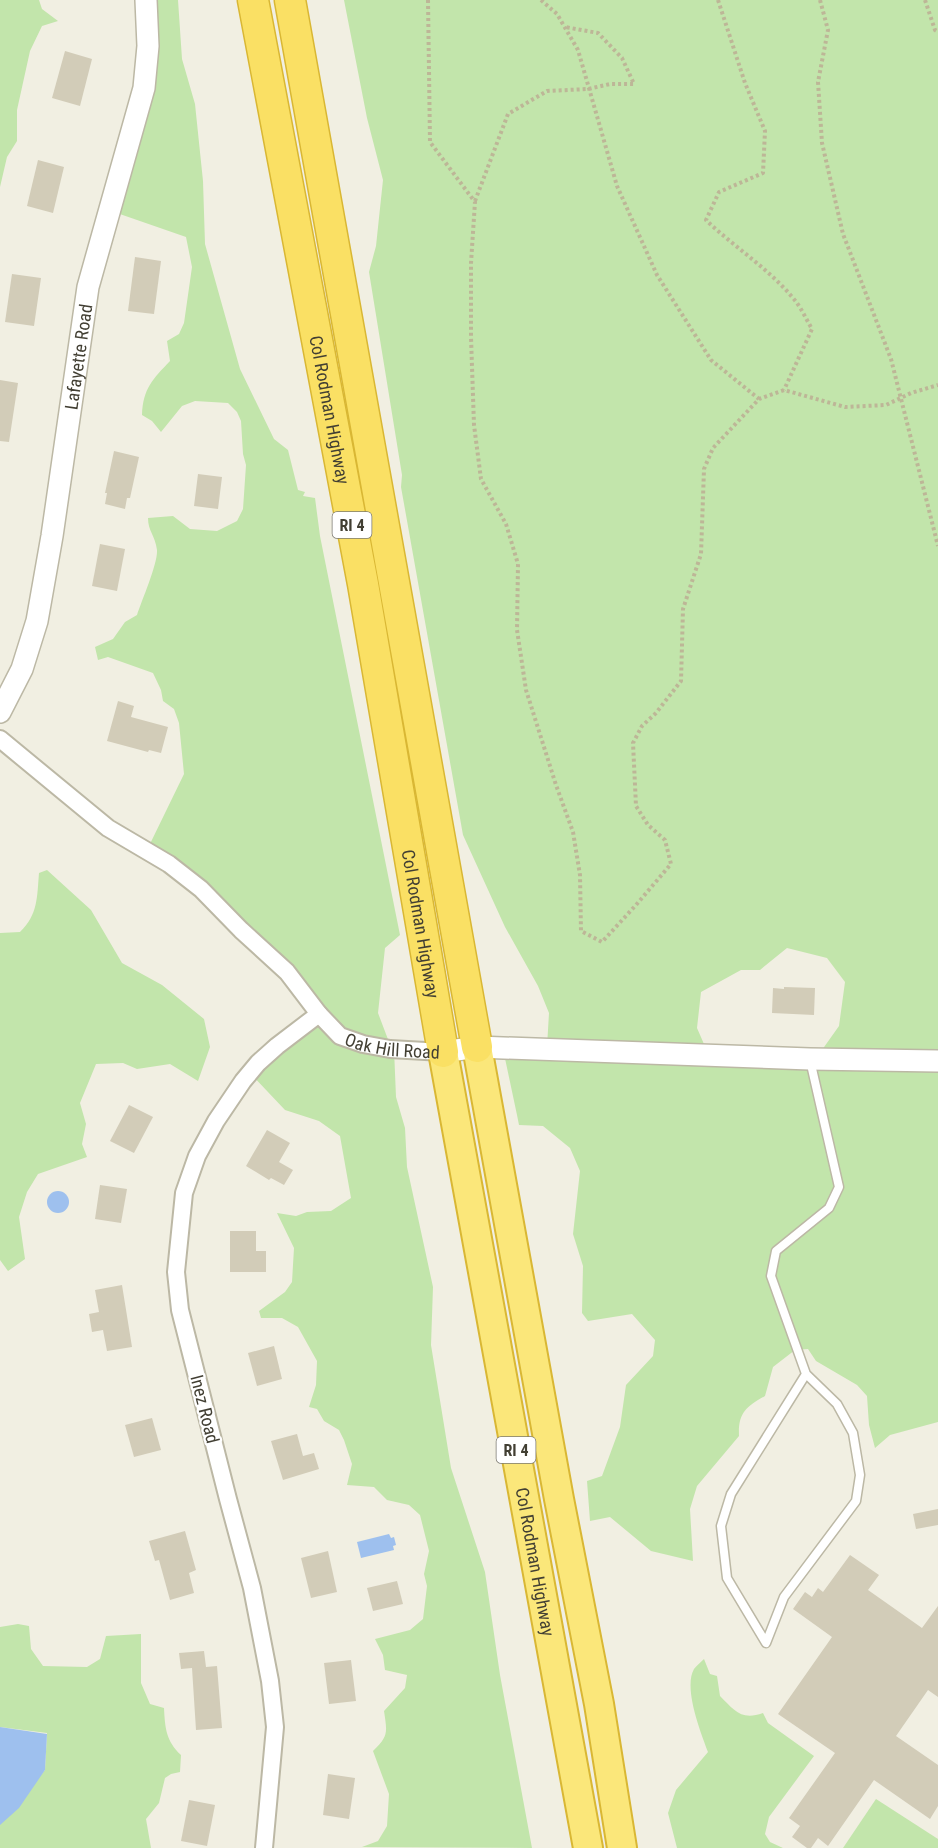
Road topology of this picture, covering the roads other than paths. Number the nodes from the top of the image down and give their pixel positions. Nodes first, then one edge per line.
1 (146, 0) edge
2 (253, 0) edge
3 (290, 0) edge
4 (0, 712) edge
5 (0, 739) edge
6 (319, 1014) junction
7 (477, 1047) junction
8 (443, 1052) junction
9 (810, 1059) junction
10 (938, 1061) edge
11 (806, 1374) junction
12 (264, 1848) edge
13 (588, 1848) edge
14 (622, 1848) edge

1 - 4 street, Lafayette Road
2 - 8 highway, Col Rodman Highway / RI 4
3 - 7 highway, Col Rodman Highway / RI 4
5 - 6 street, Oak Hill Road
6 - 8 street, Oak Hill Road
6 - 12 street, Inez Road
7 - 8 street, Oak Hill Road
7 - 9 street, Oak Hill Road
7 - 14 highway, Col Rodman Highway / RI 4
8 - 13 highway, Col Rodman Highway / RI 4
9 - 10 street, Oak Hill Road
9 - 11 lane
11 - 11 lane

